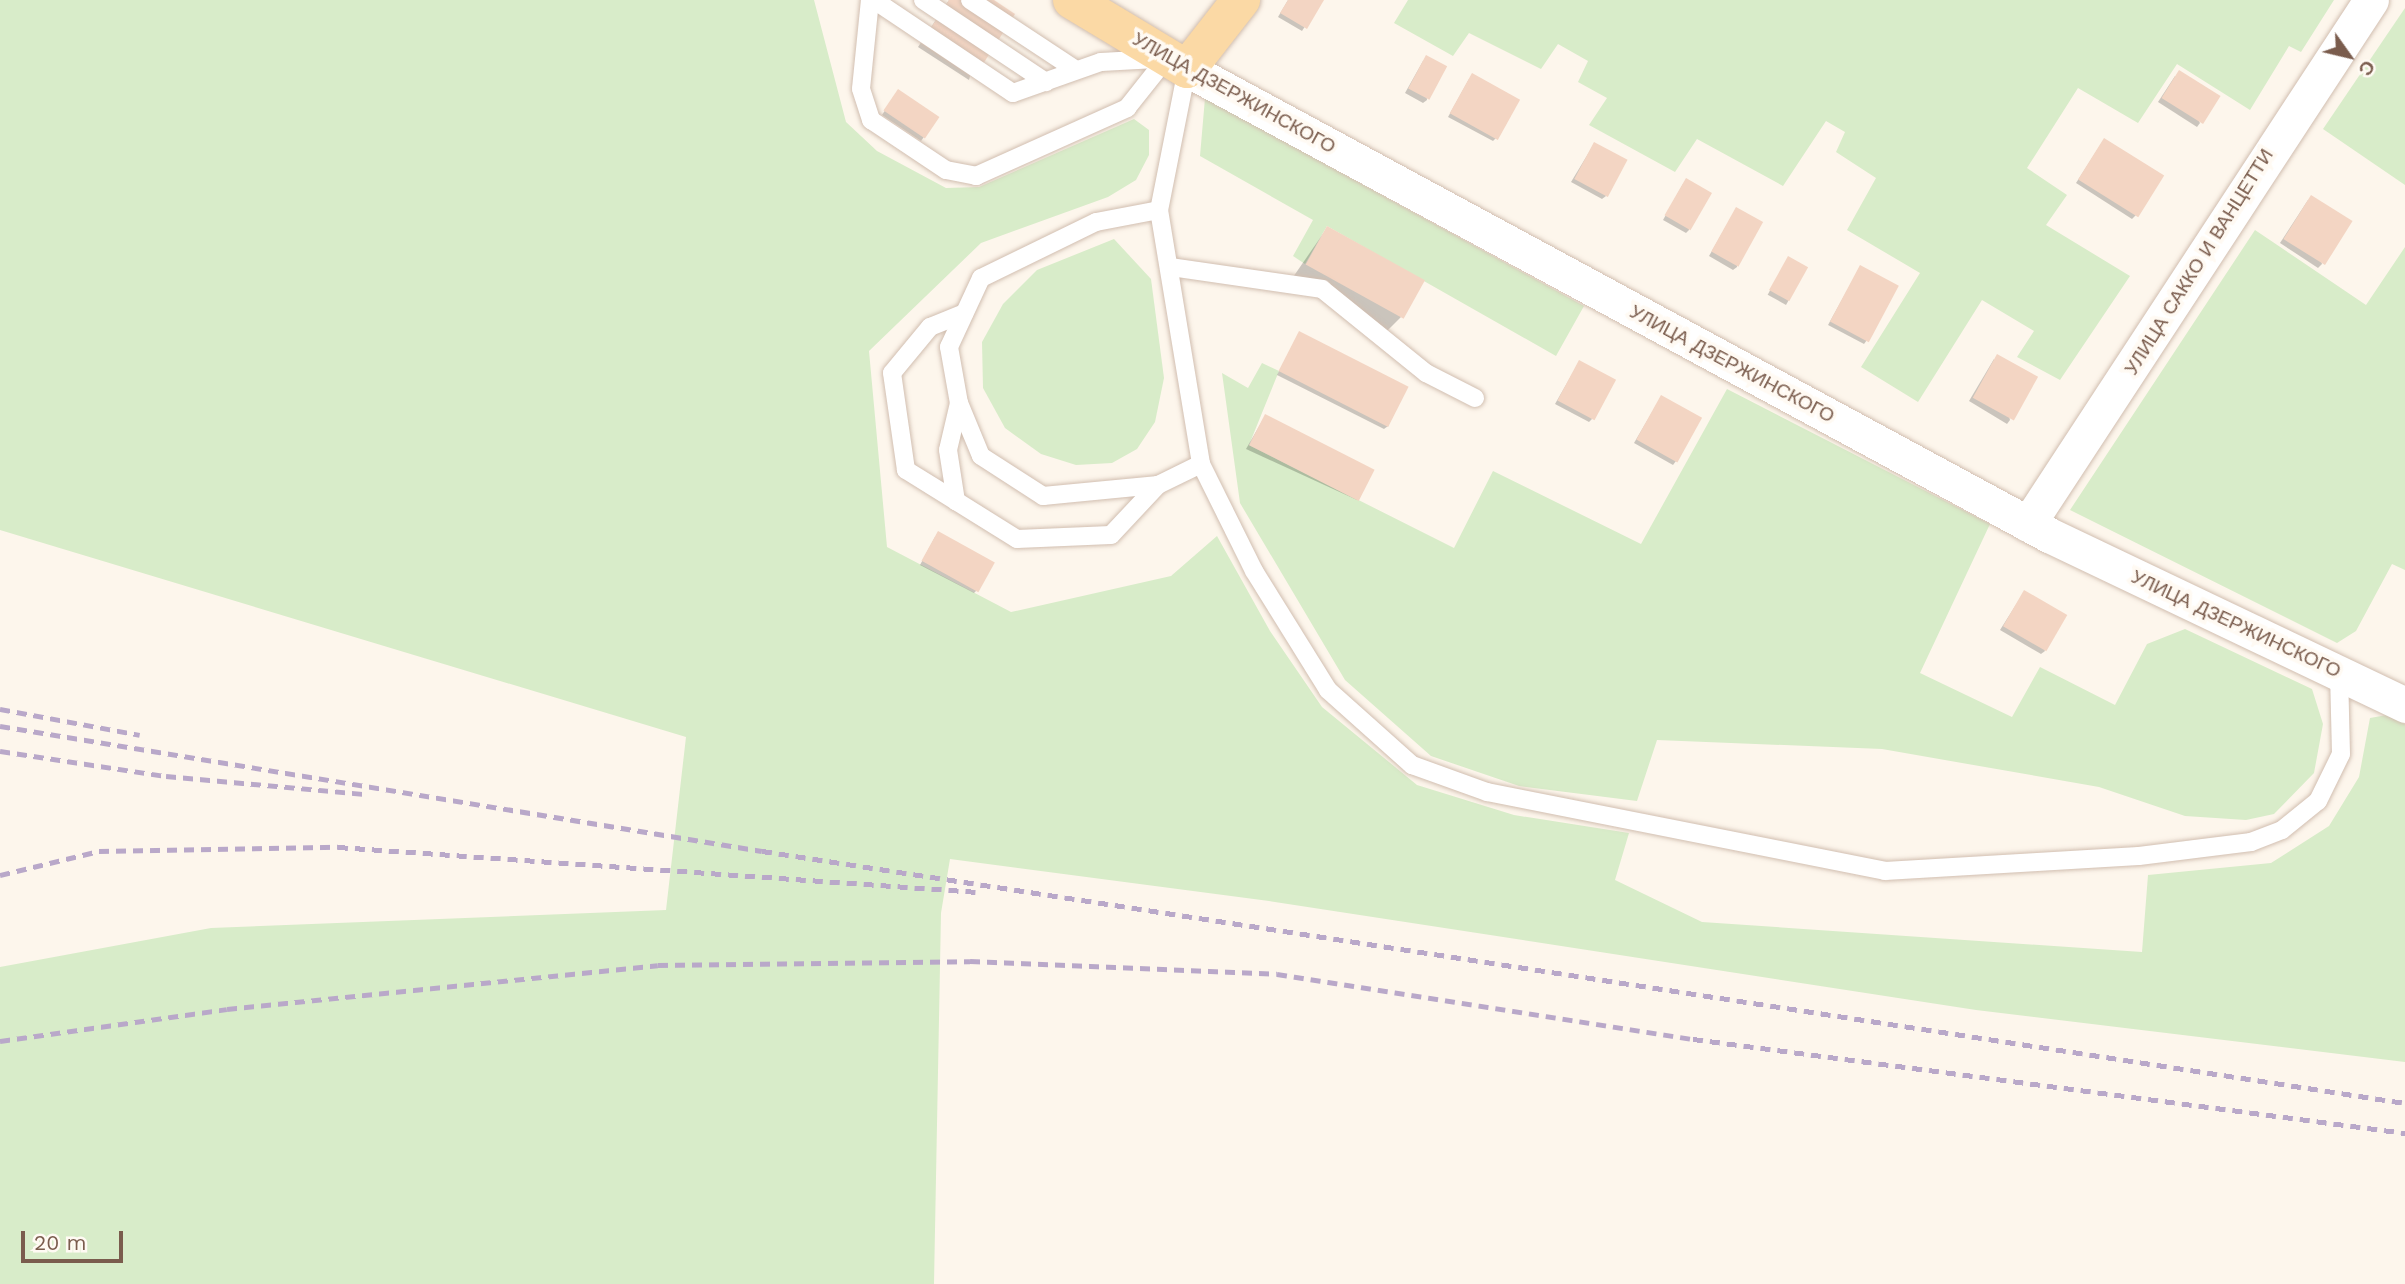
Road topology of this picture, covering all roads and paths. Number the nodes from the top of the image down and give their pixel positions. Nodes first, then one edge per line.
1 (872, 0) edge
2 (923, 0) edge
3 (970, 0) edge
4 (1072, 0) edge
5 (1241, 0) edge
6 (2371, 0) edge
7 (1177, 64) junction
8 (1076, 70) junction
9 (1046, 82) junction
10 (1159, 210) junction
11 (1170, 267) junction
12 (964, 313) junction
13 (1475, 398) dead end
14 (959, 403) junction
15 (1201, 464) junction
16 (1158, 485) junction
17 (956, 501) junction
18 (2028, 524) junction
19 (2339, 673) junction
20 (2405, 705) edge

1 - 7 lane
1 - 9 lane
2 - 9 lane
3 - 8 lane
4 - 7 main road, УЛИЦА ДЗЕРЖИНСКОГО
5 - 7 main road
6 - 18 street, УЛИЦА САККО И ВАНЦЕТТИ
7 - 8 lane
7 - 10 lane
7 - 18 street, УЛИЦА ДЗЕРЖИНСКОГО
8 - 9 lane
10 - 11 lane
10 - 12 lane
11 - 13 lane
11 - 15 lane
12 - 14 lane
12 - 17 lane
14 - 16 lane
14 - 17 lane
15 - 16 lane
15 - 19 lane
16 - 17 lane
18 - 19 street, УЛИЦА ДЗЕРЖИНСКОГО
19 - 20 street, УЛИЦА ДЗЕРЖИНСКОГО

